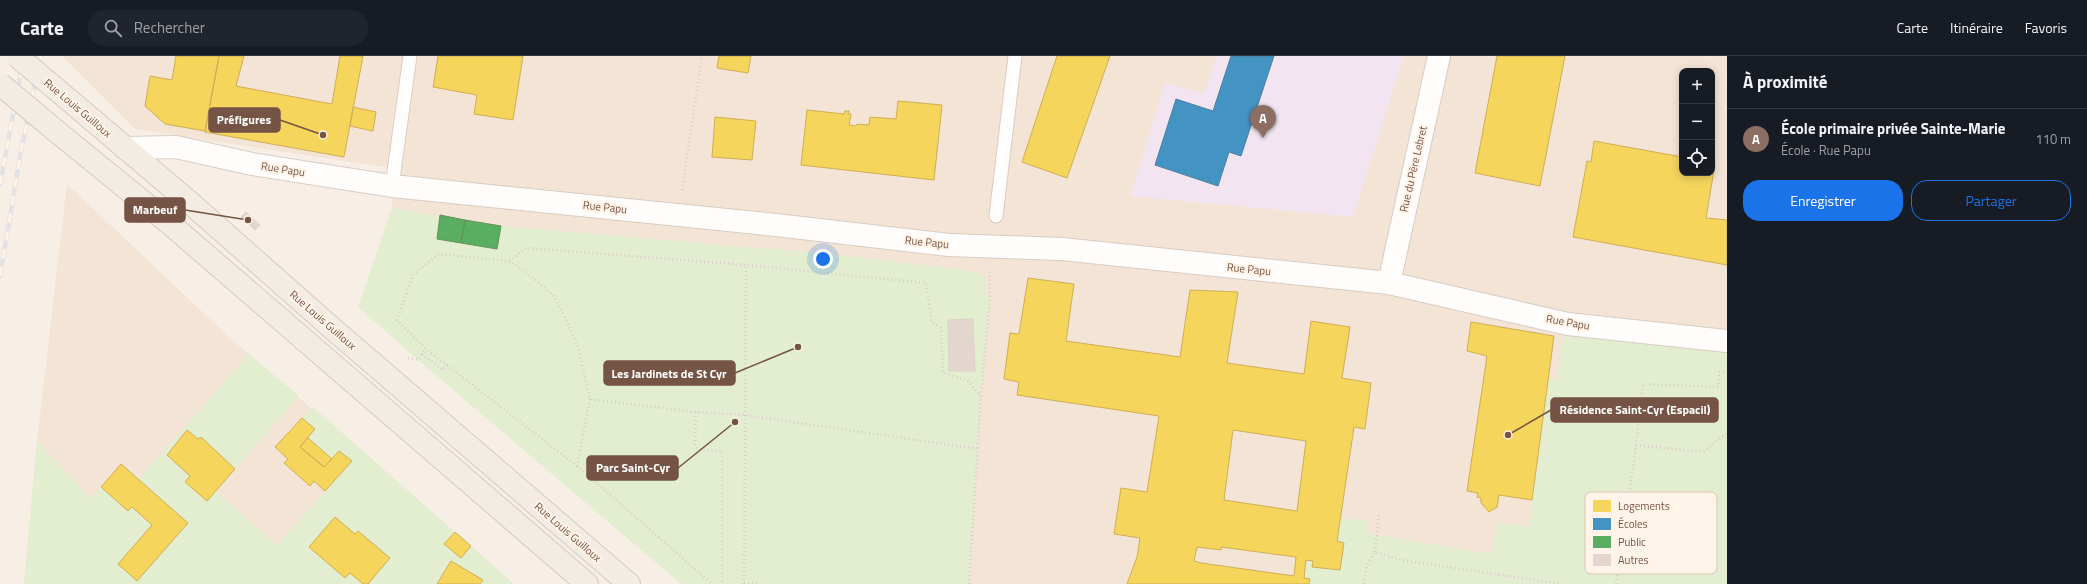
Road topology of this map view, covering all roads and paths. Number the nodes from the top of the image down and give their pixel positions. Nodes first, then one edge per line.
1 (17, 56) edge
2 (410, 56) edge
3 (702, 56) edge
4 (1015, 56) edge
5 (1439, 56) edge
6 (0, 84) edge
7 (125, 148) junction
8 (392, 186) junction
9 (679, 214) junction
10 (996, 216) dead end
11 (993, 247) junction
12 (508, 261) junction
13 (746, 265) junction
14 (1388, 283) junction
15 (1727, 341) edge
16 (426, 349) junction
17 (447, 365) junction
18 (1727, 373) edge
19 (981, 396) junction
20 (590, 399) junction
21 (696, 412) junction
22 (745, 415) junction
23 (1727, 433) edge
24 (1636, 445) junction
25 (978, 449) junction
26 (578, 466) junction
27 (1629, 492) edge
28 (1379, 514) dead end
29 (1375, 552) junction
30 (1617, 574) edge
31 (744, 583) edge
32 (587, 584) edge
33 (629, 584) edge
34 (712, 584) edge
35 (722, 584) edge
36 (758, 584) edge
37 (969, 584) edge
38 (1364, 584) edge
39 (1562, 584) edge
40 (1616, 584) edge

1 - 7 main road, Rue Louis Guilloux, bridge
2 - 8 lane
3 - 9 path
4 - 10 lane
5 - 14 street, Rue du Père Lebret
6 - 32 main road, bridge
7 - 8 street, Rue Papu
7 - 33 main road, Rue Louis Guilloux
8 - 9 street, Rue Papu
9 - 11 street, Rue Papu
11 - 14 street, Rue Papu
11 - 19 path
12 - 13 path
12 - 16 path
12 - 20 path
13 - 19 path
13 - 22 path
14 - 15 street, Rue Papu
16 - 17 path
16 - 17 path
17 - 26 path
18 - 24 path
19 - 25 path
20 - 21 path
20 - 26 path
21 - 22 path
21 - 35 path
22 - 25 path
22 - 31 path
23 - 24 path
24 - 27 path
25 - 37 path
26 - 34 path
28 - 29 path
29 - 38 path
29 - 39 path
30 - 40 path
31 - 36 path

